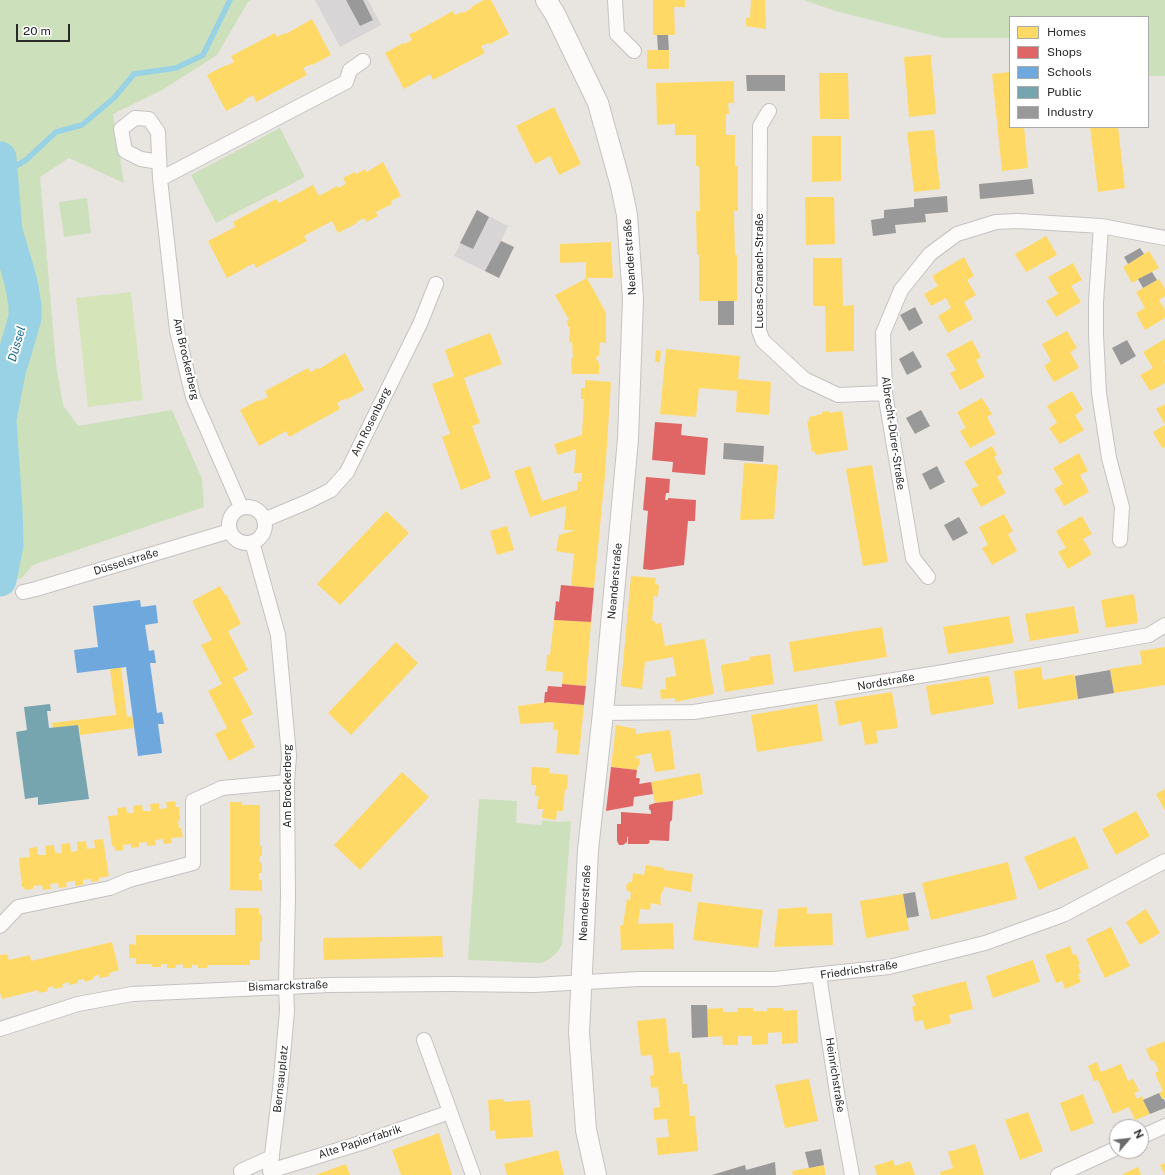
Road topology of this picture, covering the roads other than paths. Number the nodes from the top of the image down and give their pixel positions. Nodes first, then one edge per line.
1 (546, 0) edge
2 (615, 0) edge
3 (634, 51) dead end
4 (363, 61) dead end
5 (769, 111) dead end
6 (158, 162) dead end
7 (160, 179) junction
8 (1101, 226) junction
9 (1165, 238) edge
10 (436, 284) dead end
11 (885, 393) junction
12 (241, 507) junction
13 (264, 520) junction
14 (230, 531) junction
15 (1120, 540) dead end
16 (252, 542) junction
17 (928, 577) dead end
18 (23, 592) dead end
19 (1165, 625) edge
20 (603, 713) junction
21 (287, 782) junction
22 (1165, 861) edge
23 (0, 926) edge
24 (819, 975) junction
25 (581, 982) junction
26 (286, 986) junction
27 (0, 1029) edge
28 (424, 1040) dead end
29 (450, 1112) junction
30 (1165, 1126) edge
31 (1149, 1133) edge
32 (1109, 1152) edge
33 (272, 1157) junction
34 (241, 1171) dead end
35 (270, 1171) joint
36 (473, 1175) edge
37 (596, 1175) edge
38 (852, 1175) edge
39 (1060, 1175) edge

1 - 20 main road, Neanderstraße
2 - 3 street
4 - 7 street
5 - 11 street, Lucas-Cranach-Straße
6 - 7 street, Am Brockerberg
7 - 12 street, Am Brockerberg
8 - 9 street, Albrecht-Dürer-Straße
8 - 11 street, Albrecht-Dürer-Straße
8 - 15 street
10 - 13 street, Am Rosenberg
11 - 17 street, Albrecht-Dürer-Straße
12 - 13 street
12 - 14 street
13 - 16 street
14 - 16 street
14 - 18 street, Düsselstraße
16 - 21 street, Am Brockerberg
19 - 20 street, Nordstraße
20 - 25 main road, Neanderstraße
21 - 23 street
21 - 26 street, Am Brockerberg
22 - 24 street, Friedrichstraße
24 - 25 street, Friedrichstraße
24 - 38 street, Heinrichstraße
25 - 26 street, Bismarckstraße
25 - 37 main road, Neanderstraße
26 - 27 street, Bismarckstraße
26 - 33 street, Bernsauplatz
28 - 29 street
29 - 35 street, Alte Papierfabrik
29 - 36 street
30 - 31 street
32 - 39 street
33 - 34 street
33 - 35 street, Bernsauplatz

